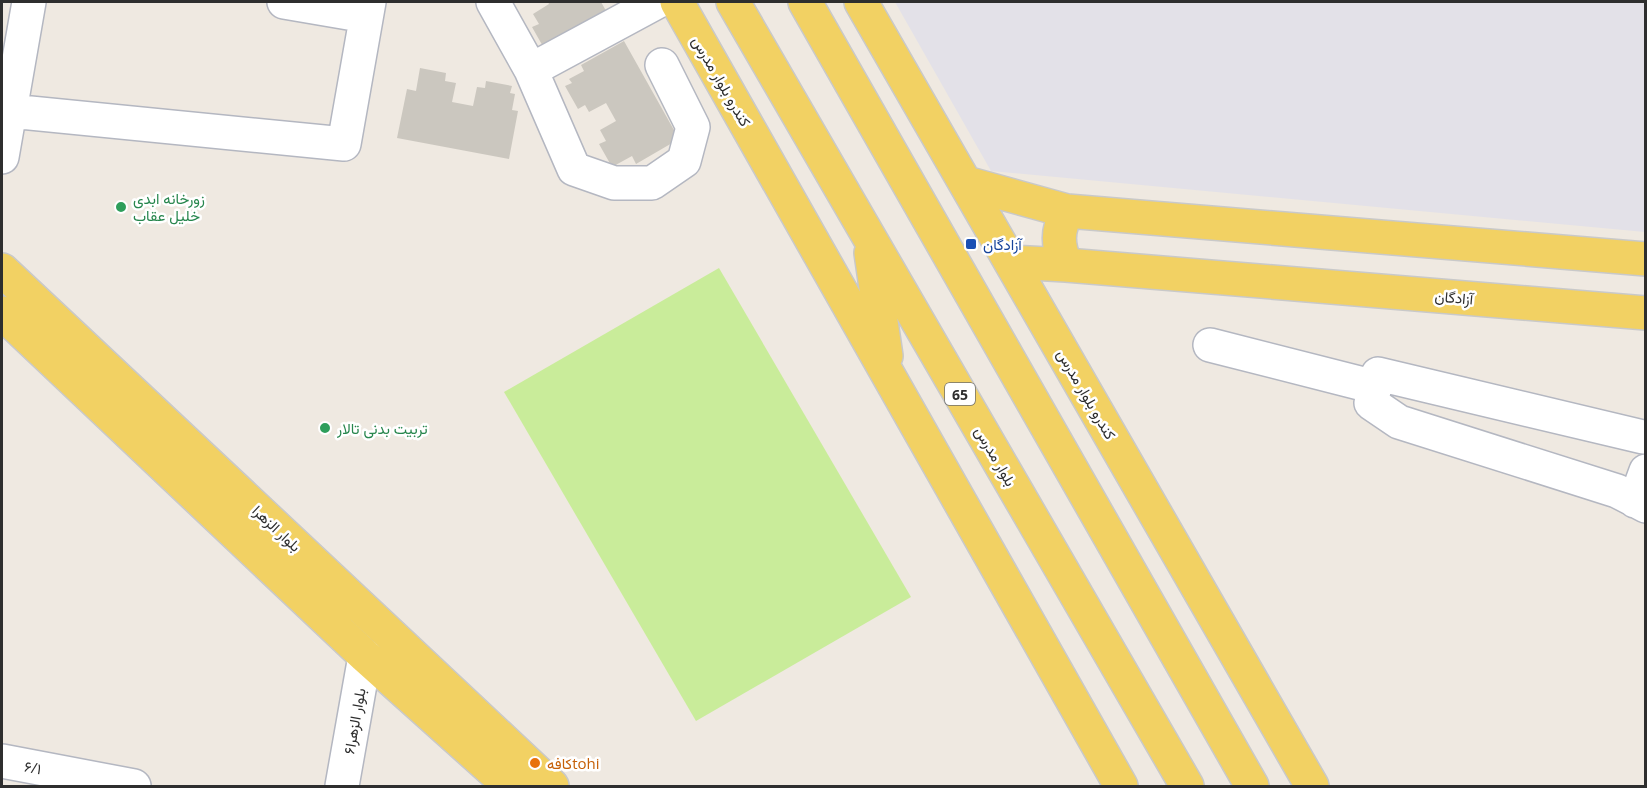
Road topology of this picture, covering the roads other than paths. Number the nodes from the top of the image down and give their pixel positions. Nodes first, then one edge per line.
1 (29, 2) edge
2 (285, 2) edge
3 (493, 2) edge
4 (657, 2) edge
5 (677, 2) edge
6 (733, 2) edge
7 (805, 2) edge
8 (861, 2) edge
9 (368, 9) edge
10 (662, 65) dead end
11 (531, 70) junction
12 (10, 111) junction
13 (2, 157) edge
14 (966, 183) junction
15 (1067, 211) junction
16 (868, 236) junction
17 (1646, 259) edge
18 (1011, 262) junction
19 (1066, 265) junction
20 (2, 270) edge
21 (2, 313) edge
22 (1646, 313) edge
23 (1210, 345) dead end
24 (889, 376) junction
25 (1375, 387) junction
26 (1645, 442) edge
27 (1642, 493) edge
28 (365, 656) junction
29 (2, 761) edge
30 (134, 786) edge
31 (342, 786) edge
32 (510, 786) edge
33 (552, 786) edge
34 (1121, 786) edge
35 (1187, 786) edge
36 (1252, 786) edge
37 (1312, 786) edge

1 - 12 street
2 - 9 street
3 - 11 street
4 - 11 street
5 - 24 main road, کندرو بلوار مدرس
6 - 16 main road, بلوار مدرس / 65
7 - 36 main road
8 - 14 main road, کندرو بلوار مدرس
9 - 12 street
10 - 11 street
12 - 13 street
14 - 15 main road
14 - 18 main road, کندرو بلوار مدرس
15 - 17 main road
15 - 19 main road
16 - 24 main road
16 - 35 main road, بلوار مدرس / 65
18 - 19 main road, آزادگان
18 - 37 main road, کندرو بلوار مدرس
19 - 22 main road, آزادگان
20 - 33 main road, بلوار الزهرا
21 - 28 main road
23 - 25 street
24 - 34 main road, کندرو بلوار مدرس
25 - 26 street
25 - 27 street
28 - 31 street, بلوار الزهرا۶
28 - 32 main road
29 - 30 street, ۶/۱

